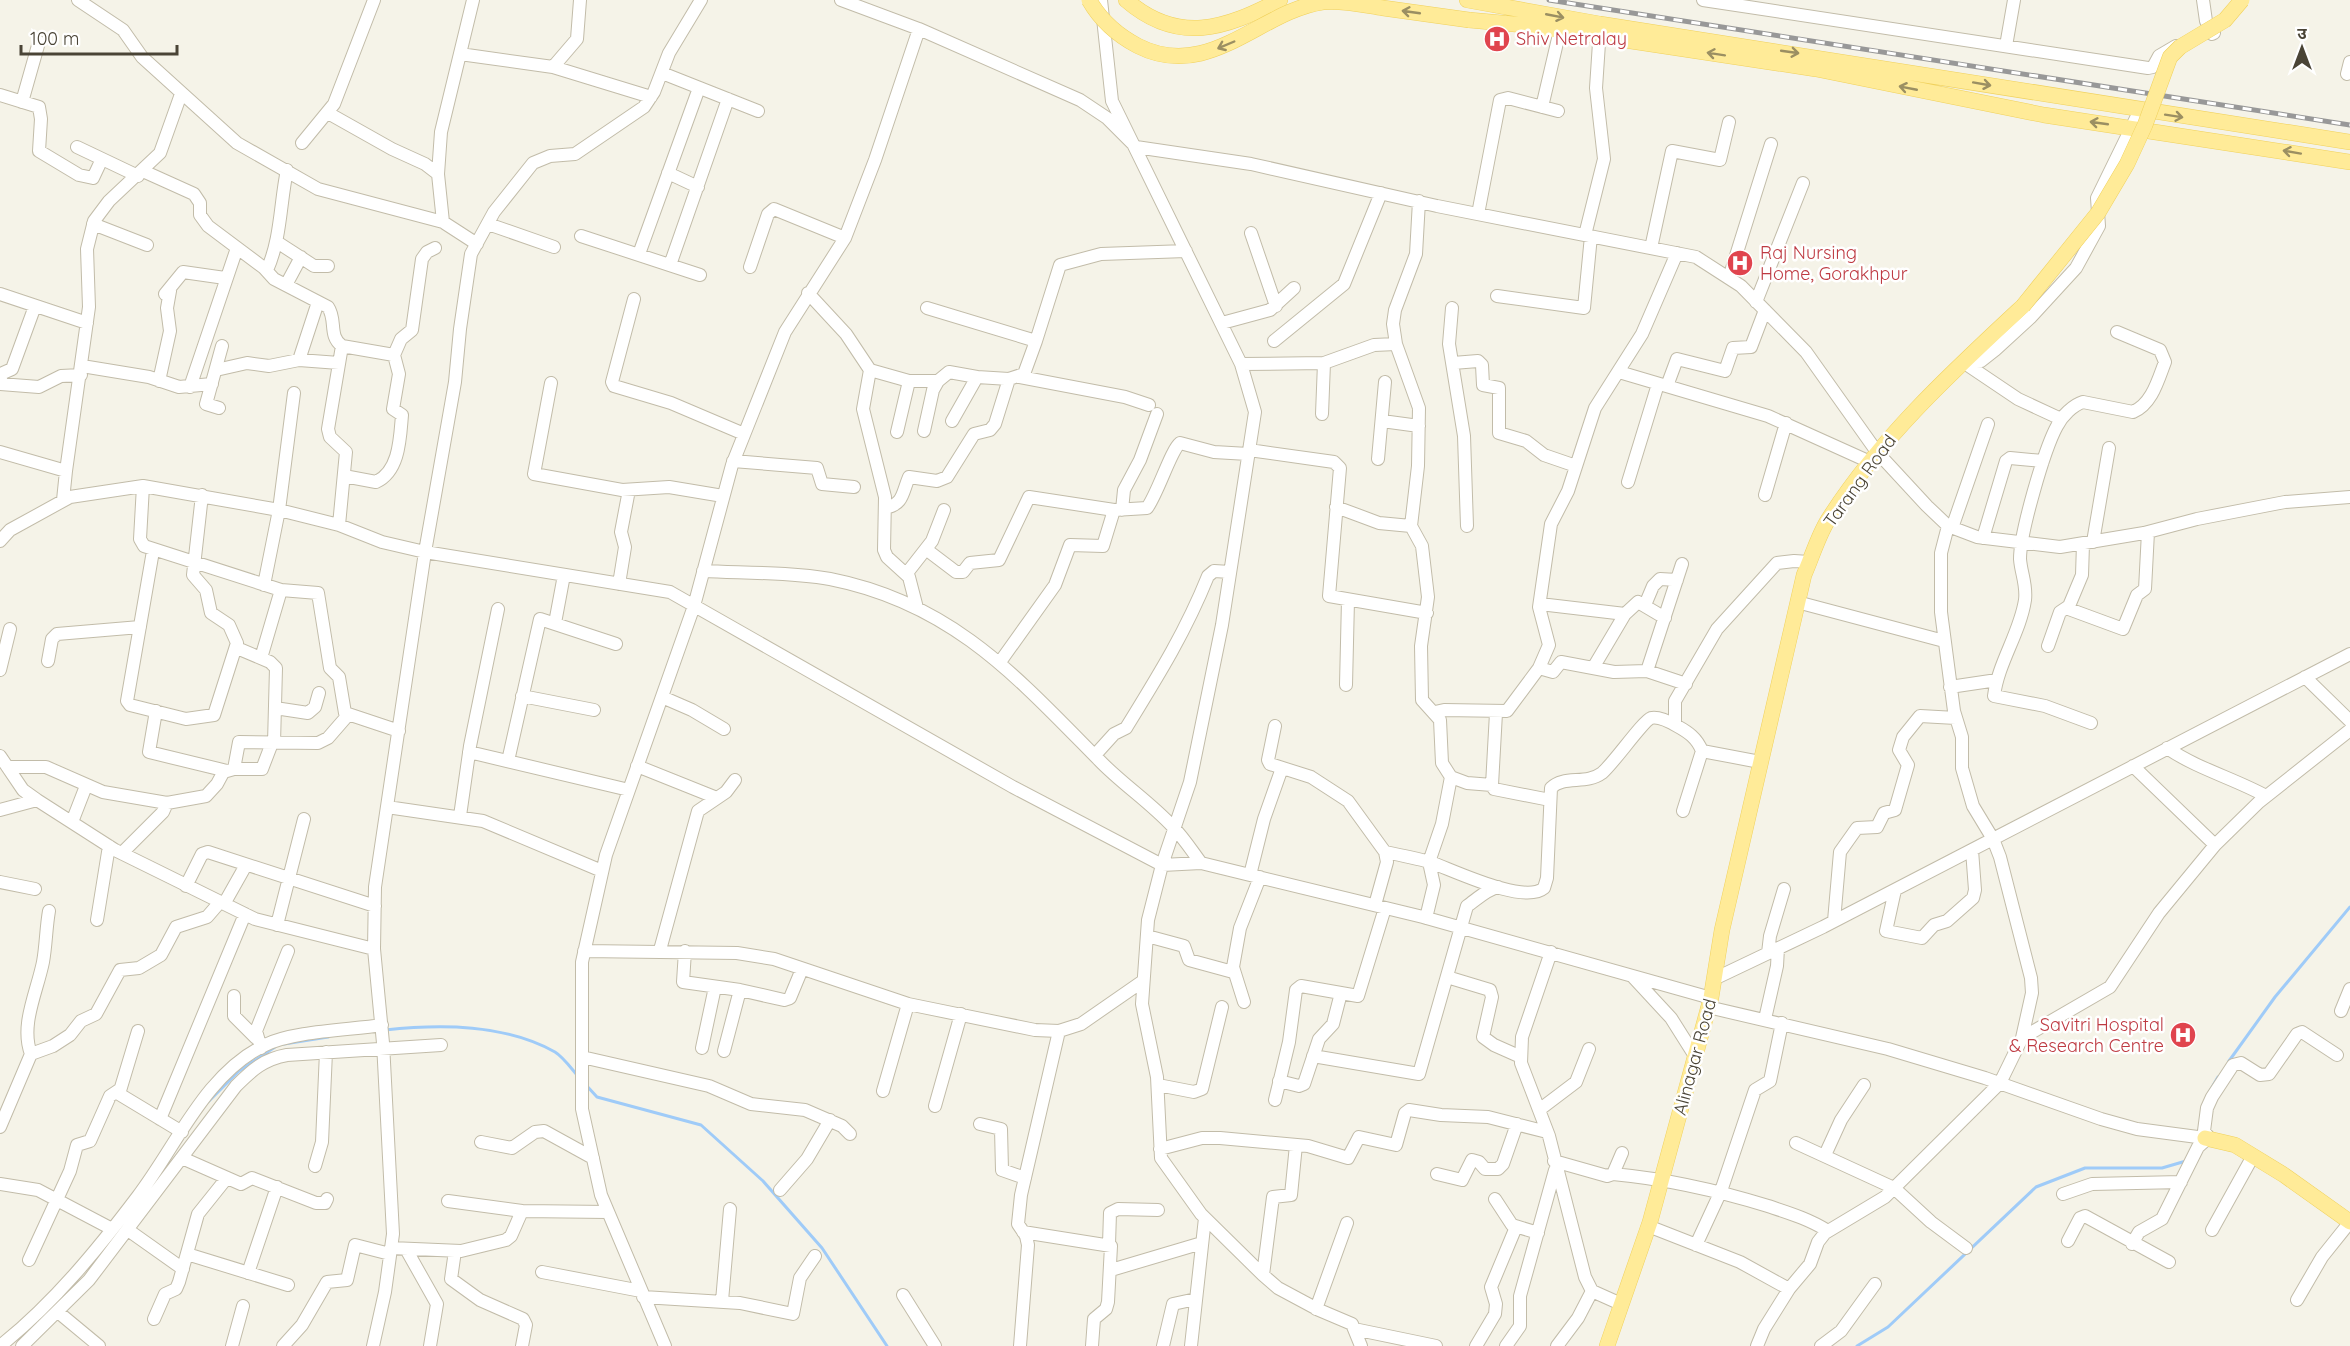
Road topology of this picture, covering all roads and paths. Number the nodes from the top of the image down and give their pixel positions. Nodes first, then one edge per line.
1 (78, 0) edge
2 (374, 0) edge
3 (473, 0) edge
4 (579, 0) edge
5 (701, 0) edge
6 (841, 0) edge
7 (1089, 0) edge
8 (1101, 0) edge
9 (1126, 0) edge
10 (1280, 0) edge
11 (1470, 0) edge
12 (1703, 0) edge
13 (2014, 0) edge
14 (2203, 0) edge
15 (2242, 0) edge
16 (2249, 0) edge
17 (919, 29) junction
18 (1560, 30) junction
19 (1600, 30) junction
20 (2214, 33) junction
21 (39, 42) dead end
22 (2006, 46) junction
23 (460, 54) junction
24 (553, 67) junction
25 (662, 72) junction
26 (699, 88) junction
27 (181, 94) junction
28 (0, 95) edge
29 (651, 97) junction
30 (728, 99) junction
31 (22, 102) junction
32 (1542, 107) junction
33 (2140, 110) junction
34 (758, 111) dead end
35 (1558, 111) dead end
36 (328, 113) junction
37 (1729, 122) dead end
38 (2133, 128) junction
39 (2350, 142) edge
40 (302, 143) dead end
41 (1772, 144) dead end
42 (77, 147) dead end
43 (1136, 147) junction
44 (101, 161) junction
45 (2350, 162) edge
46 (287, 170) junction
47 (668, 172) junction
48 (141, 174) junction
49 (438, 174) junction
50 (1803, 183) dead end
51 (698, 187) junction
52 (1381, 193) junction
53 (1419, 201) junction
54 (1478, 214) junction
55 (443, 222) junction
56 (93, 224) junction
57 (488, 224) junction
58 (1251, 232) dead end
59 (1588, 235) junction
60 (581, 236) dead end
61 (845, 238) junction
62 (277, 242) junction
63 (147, 245) dead end
64 (554, 247) dead end
65 (237, 248) junction
66 (435, 248) dead end
67 (1651, 248) junction
68 (474, 249) junction
69 (1186, 251) junction
70 (1677, 253) junction
71 (639, 254) junction
72 (301, 257) junction
73 (670, 265) junction
74 (328, 266) dead end
75 (750, 267) dead end
76 (267, 270) junction
77 (700, 274) dead end
78 (225, 278) junction
79 (1729, 278) junction
80 (286, 285) junction
81 (1294, 288) dead end
82 (808, 293) junction
83 (0, 294) edge
84 (1497, 296) dead end
85 (633, 299) dead end
86 (318, 302) junction
87 (35, 306) junction
88 (1276, 306) junction
89 (1760, 306) junction
90 (927, 308) dead end
91 (1452, 308) dead end
92 (87, 323) junction
93 (1222, 323) junction
94 (2117, 332) dead end
95 (1036, 341) junction
96 (1274, 341) dead end
97 (1396, 344) junction
98 (222, 346) dead end
99 (342, 346) junction
100 (394, 355) junction
101 (1969, 357) junction
102 (299, 360) junction
103 (339, 363) junction
104 (1324, 363) junction
105 (1453, 363) junction
106 (1241, 364) junction
107 (81, 370) junction
108 (216, 370) junction
109 (870, 370) junction
110 (1619, 372) junction
111 (977, 377) junction
112 (1014, 378) junction
113 (159, 381) junction
114 (909, 381) junction
115 (938, 381) junction
116 (0, 382) edge
117 (1385, 382) dead end
118 (552, 383) dead end
119 (212, 384) junction
120 (1662, 385) junction
121 (189, 387) junction
122 (294, 393) dead end
123 (219, 408) dead end
124 (1322, 414) dead end
125 (2061, 419) junction
126 (952, 421) dead end
127 (1382, 422) junction
128 (1786, 423) junction
129 (1988, 424) dead end
130 (1419, 426) junction
131 (924, 431) dead end
132 (897, 432) dead end
133 (744, 434) junction
134 (2109, 448) dead end
135 (0, 452) edge
136 (1249, 452) junction
137 (1873, 457) junction
138 (1378, 459) dead end
139 (733, 461) junction
140 (2043, 461) junction
141 (1576, 466) junction
142 (66, 471) junction
143 (344, 476) junction
144 (1628, 482) dead end
145 (143, 486) junction
146 (854, 487) dead end
147 (629, 490) junction
148 (202, 495) junction
149 (1765, 495) dead end
150 (723, 496) junction
151 (2350, 497) edge
152 (63, 500) junction
153 (1336, 507) junction
154 (885, 508) junction
155 (279, 510) junction
156 (944, 510) dead end
157 (1118, 510) junction
158 (339, 525) junction
159 (1411, 526) junction
160 (1467, 526) dead end
161 (1950, 527) junction
162 (2148, 532) junction
163 (1983, 538) junction
164 (0, 541) edge
165 (2022, 543) junction
166 (2088, 543) junction
167 (927, 550) junction
168 (153, 551) junction
169 (425, 552) junction
170 (1809, 562) junction
171 (194, 563) junction
172 (1682, 564) dead end
173 (703, 571) junction
174 (1230, 572) junction
175 (907, 573) junction
176 (564, 574) junction
177 (1677, 580) junction
178 (619, 584) junction
179 (264, 585) junction
180 (281, 590) junction
181 (1348, 600) junction
182 (1797, 602) junction
183 (1540, 604) junction
184 (1645, 605) junction
185 (694, 606) junction
186 (917, 608) junction
187 (2066, 608) junction
188 (498, 609) dead end
189 (1426, 613) junction
190 (1625, 614) junction
191 (1665, 618) junction
192 (555, 623) junction
193 (140, 627) junction
194 (10, 629) dead end
195 (1944, 641) junction
196 (616, 644) dead end
197 (2048, 646) dead end
198 (237, 648) junction
199 (2350, 654) edge
200 (261, 658) junction
201 (48, 661) dead end
202 (1000, 662) junction
203 (1539, 668) junction
204 (1593, 668) junction
205 (0, 670) edge
206 (1647, 671) junction
207 (2305, 677) junction
208 (1997, 680) junction
209 (1686, 684) junction
210 (1346, 685) dead end
211 (1950, 687) junction
212 (319, 693) dead end
213 (522, 696) junction
214 (662, 697) junction
215 (275, 708) junction
216 (594, 710) dead end
217 (156, 711) junction
218 (1435, 712) junction
219 (1496, 713) junction
220 (348, 715) junction
221 (1956, 718) junction
222 (2350, 721) edge
223 (2091, 723) dead end
224 (1675, 724) junction
225 (1275, 726) dead end
226 (724, 729) dead end
227 (2350, 730) edge
228 (399, 731) junction
229 (273, 743) junction
230 (2167, 748) junction
231 (1702, 751) junction
232 (469, 752) junction
233 (1095, 754) junction
234 (0, 756) edge
235 (508, 761) junction
236 (1761, 762) junction
237 (637, 766) junction
238 (2133, 766) junction
239 (8, 767) junction
240 (1282, 768) junction
241 (229, 770) junction
242 (1451, 777) junction
243 (735, 780) dead end
244 (1492, 785) junction
245 (86, 786) junction
246 (628, 790) junction
247 (2266, 796) junction
248 (717, 798) junction
249 (37, 800) junction
250 (1550, 800) junction
251 (167, 803) junction
252 (387, 807) junction
253 (0, 810) edge
254 (1683, 811) dead end
255 (460, 816) junction
256 (304, 819) dead end
257 (72, 822) junction
258 (1175, 828) junction
259 (1993, 839) junction
260 (2215, 845) junction
261 (109, 846) junction
262 (1972, 850) junction
263 (1385, 852) junction
264 (122, 853) junction
265 (1429, 862) junction
266 (1201, 863) junction
267 (246, 865) junction
268 (1162, 865) junction
269 (602, 871) junction
270 (1255, 876) junction
271 (289, 880) junction
272 (0, 882) edge
273 (186, 886) junction
274 (1498, 887) junction
275 (35, 889) dead end
276 (1784, 889) dead end
277 (1895, 890) junction
278 (222, 903) junction
279 (375, 906) junction
280 (1380, 906) junction
281 (50, 911) dead end
282 (245, 914) junction
283 (1426, 918) junction
284 (97, 920) dead end
285 (1834, 921) junction
286 (277, 925) junction
287 (1460, 927) junction
288 (1147, 936) junction
289 (374, 949) junction
290 (660, 950) junction
291 (288, 951) dead end
292 (584, 951) junction
293 (685, 951) junction
294 (1773, 951) junction
295 (1551, 952) junction
296 (802, 969) junction
297 (1233, 972) junction
298 (1631, 975) junction
299 (1447, 977) junction
300 (1716, 978) junction
301 (1143, 981) junction
302 (715, 987) junction
303 (2350, 989) edge
304 (740, 990) junction
305 (1341, 993) junction
306 (234, 996) dead end
307 (1244, 1002) dead end
308 (1709, 1002) junction
309 (908, 1004) junction
310 (1222, 1007) dead end
311 (2341, 1011) dead end
312 (961, 1014) junction
313 (1765, 1019) junction
314 (1782, 1023) junction
315 (382, 1027) junction
316 (138, 1031) dead end
317 (1059, 1031) junction
318 (2022, 1038) junction
319 (258, 1043) junction
320 (383, 1045) junction
321 (441, 1045) dead end
322 (702, 1048) dead end
323 (1588, 1049) dead end
324 (724, 1051) dead end
325 (326, 1052) junction
326 (31, 1054) junction
327 (2337, 1055) dead end
328 (1313, 1056) junction
329 (1695, 1056) junction
330 (1521, 1057) junction
331 (582, 1062) junction
332 (1280, 1081) junction
333 (2000, 1083) junction
334 (1158, 1085) junction
335 (1864, 1085) dead end
336 (119, 1090) junction
337 (882, 1091) dead end
338 (1275, 1100) dead end
339 (935, 1106) dead end
340 (1539, 1110) junction
341 (160, 1119) junction
342 (830, 1120) junction
343 (980, 1124) dead end
344 (1516, 1125) junction
345 (0, 1127) edge
346 (182, 1132) junction
347 (1547, 1132) junction
348 (850, 1134) dead end
349 (2205, 1138) junction
350 (481, 1142) dead end
351 (1796, 1143) dead end
352 (1296, 1145) junction
353 (1160, 1149) junction
354 (1622, 1154) dead end
355 (1825, 1155) junction
356 (2253, 1156) junction
357 (182, 1158) junction
358 (593, 1158) junction
359 (1555, 1165) junction
360 (315, 1166) dead end
361 (1437, 1174) dead end
362 (1613, 1174) junction
363 (1025, 1178) junction
364 (1662, 1178) junction
365 (226, 1179) junction
366 (2181, 1182) junction
367 (0, 1184) edge
368 (277, 1187) junction
369 (1894, 1188) junction
370 (780, 1190) dead end
371 (1720, 1191) junction
372 (2062, 1194) dead end
373 (327, 1199) dead end
374 (1495, 1199) dead end
375 (55, 1200) junction
376 (448, 1201) dead end
377 (730, 1209) dead end
378 (522, 1210) junction
379 (1158, 1210) dead end
380 (608, 1212) junction
381 (1205, 1218) junction
382 (2350, 1222) edge
383 (1347, 1223) dead end
384 (1648, 1226) junction
385 (1516, 1227) junction
386 (111, 1229) junction
387 (128, 1230) junction
388 (1828, 1230) junction
389 (2212, 1230) dead end
390 (1023, 1232) junction
391 (1538, 1233) junction
392 (2068, 1241) dead end
393 (1202, 1243) junction
394 (1109, 1244) junction
395 (2132, 1244) junction
396 (1696, 1245) junction
397 (1966, 1248) dead end
398 (406, 1249) junction
399 (391, 1251) junction
400 (455, 1251) junction
401 (187, 1254) junction
402 (815, 1256) dead end
403 (29, 1260) dead end
404 (2169, 1262) dead end
405 (183, 1269) junction
406 (1111, 1270) junction
407 (542, 1272) dead end
408 (248, 1273) junction
409 (1263, 1275) junction
410 (1875, 1284) dead end
411 (288, 1285) dead end
412 (1789, 1289) junction
413 (1592, 1291) junction
414 (642, 1294) junction
415 (903, 1295) dead end
416 (1196, 1299) junction
417 (2297, 1300) dead end
418 (722, 1301) junction
419 (1621, 1304) junction
420 (243, 1306) dead end
421 (1316, 1309) junction
422 (58, 1312) junction
423 (154, 1319) dead end
424 (1354, 1329) junction
425 (0, 1346) edge
426 (22, 1346) edge
427 (99, 1346) edge
428 (231, 1346) edge
429 (283, 1346) edge
430 (373, 1346) edge
431 (430, 1346) edge
432 (522, 1346) edge
433 (665, 1346) edge
434 (935, 1346) edge
435 (1020, 1346) edge
436 (1092, 1346) edge
437 (1163, 1346) edge
438 (1191, 1346) edge
439 (1361, 1346) edge
440 (1436, 1346) edge
441 (1476, 1346) edge
442 (1506, 1346) edge
443 (1557, 1346) edge
444 (1607, 1346) edge
445 (1757, 1346) edge
446 (1821, 1346) edge

1 - 27 street
2 - 36 street
3 - 23 street
4 - 24 street
5 - 25 street
6 - 17 street
18 -> 7 main road, bridge
8 - 43 street
9 - 10 main road
11 -> 19 main road
12 - 22 street
13 - 22 street
14 - 20 street
15 - 101 main road, Tarang Road, bridge
16 - 20 street
17 - 43 street
17 - 61 street
18 - 19 main road
18 - 32 street
19 -> 33 main road
38 -> 19 main road
19 - 59 street
20 - 22 street
21 - 31 street
23 - 24 street
23 - 49 street
24 - 29 street
25 - 26 street
25 - 29 street
26 - 30 street
26 - 47 street
27 - 46 street
27 - 48 street
28 - 31 street
29 - 57 street
30 - 34 street
30 - 51 street
31 - 44 street
32 - 35 street
32 - 54 street
33 - 38 street
33 -> 39 main road
36 - 40 street
36 - 49 street
37 - 67 street
45 -> 38 main road
38 - 101 street
41 - 79 street
42 - 44 street
43 - 52 street
43 - 69 street
44 - 48 street
46 - 55 street
46 - 62 street
47 - 51 street
47 - 71 street
48 - 56 street
48 - 65 street
49 - 55 street
50 - 89 street
51 - 73 street
52 - 53 street
52 - 96 street
53 - 54 street
53 - 97 street
54 - 59 street
55 - 68 street
56 - 63 street
56 - 92 street
57 - 64 street
57 - 68 street
58 - 88 street
59 - 67 street
59 - 84 street
60 - 71 street
61 - 75 street
61 - 82 street
62 - 72 street
62 - 76 street
65 - 76 street
65 - 78 street
66 - 100 street
67 - 70 street
68 - 169 street
69 - 93 street
69 - 95 street
70 - 79 street
70 - 110 street
71 - 73 street
72 - 74 street
72 - 80 street
73 - 77 street
76 - 80 street
78 - 113 street
78 - 121 street
79 - 89 street
80 - 86 street
81 - 88 street
82 - 109 street
82 - 133 street
83 - 87 street
85 - 133 street
86 - 99 street
86 - 102 street
87 - 92 street
87 - 116 street
88 - 93 street
89 - 120 street
89 - 137 street
90 - 95 street
91 - 105 street
92 - 107 street
93 - 106 street
94 - 125 street
95 - 112 street
97 - 104 street
97 - 130 street
98 - 108 street
99 - 100 street
99 - 103 street
100 - 143 street
101 - 125 street
101 - 137 main road, Tarang Road
102 - 103 street
102 - 108 street
103 - 143 street
104 - 106 street
104 - 124 street
105 - 141 street
105 - 160 street
106 - 136 street
107 - 113 street
107 - 116 street
107 - 142 street
108 - 119 street
109 - 114 street
109 - 154 street
110 - 120 street
110 - 141 street
111 - 112 street
111 - 115 street
111 - 126 street
112 - 154 street
112 - 157 street
113 - 121 street
114 - 115 street
114 - 132 street
115 - 131 street
117 - 127 street
118 - 147 street
119 - 121 street
119 - 123 street
120 - 128 street
120 - 144 street
122 - 155 street
125 - 140 street
127 - 130 street
127 - 138 street
128 - 137 street
128 - 149 street
129 - 161 street
130 - 159 street
133 - 139 street
134 - 166 street
135 - 142 street
136 - 153 street
136 - 157 street
136 - 174 street
137 - 161 street
137 - 170 main road, Tarang Road
139 - 146 street
139 - 150 street
140 - 163 street
140 - 165 street
141 - 183 street
142 - 152 street
143 - 158 street
145 - 148 street
145 - 152 street
145 - 168 street
147 - 150 street
147 - 178 street
148 - 155 street
148 - 171 street
150 - 173 street
151 - 162 street
152 - 164 street
153 - 159 street
153 - 181 street
154 - 175 street
155 - 158 street
155 - 179 street
156 - 167 street
157 - 167 street
157 - 202 street
158 - 169 street
159 - 189 street
161 - 163 street
161 - 195 street
162 - 166 street
162 - 187 street
163 - 165 street
165 - 166 street
165 - 208 street
166 - 187 street
167 - 175 street
168 - 171 street
168 - 193 street
169 - 176 street
169 - 228 street
170 - 182 main road, Tarang Road
170 - 209 street
171 - 179 street
171 - 198 street
172 - 177 street
173 - 185 street
173 - 186 street
174 - 233 street
174 - 258 street
175 - 186 street
176 - 178 street
176 - 192 street
177 - 184 street
177 - 191 street
178 - 185 street
179 - 180 street
180 - 200 street
180 - 220 street
181 - 189 street
181 - 210 street
182 - 195 street
182 - 236 main road, Tarang Road
183 - 190 street
183 - 203 street
184 - 190 street
184 - 191 street
185 - 214 street
185 - 268 street
186 - 202 street
187 - 197 street
188 - 232 street
189 - 218 street
190 - 204 street
191 - 206 street
192 - 196 street
192 - 213 street
193 - 201 street
193 - 217 street
194 - 205 street
195 - 211 street
198 - 200 street
198 - 217 street
199 - 207 street
200 - 215 street
202 - 233 street
203 - 204 street
203 - 219 street
204 - 206 street
206 - 209 street
207 - 222 street
207 - 230 street
208 - 211 street
208 - 223 street
209 - 224 street
211 - 221 street
212 - 215 street
213 - 216 street
213 - 235 street
214 - 226 street
214 - 237 street
215 - 229 street
217 - 241 street
218 - 219 street
218 - 242 street
219 - 244 street
220 - 228 street
220 - 229 street
221 - 259 street
221 - 285 street
224 - 231 street
224 - 250 street
225 - 240 street
227 - 247 street
228 - 252 street
229 - 241 street
229 - 241 street
230 - 238 street
230 - 247 street
231 - 236 street
231 - 254 street
232 - 235 street
232 - 255 street
233 - 258 street
234 - 239 street
235 - 246 street
236 - 300 main road, Alinagar Road
237 - 246 street
237 - 248 street
238 - 259 street
238 - 260 street
239 - 245 street
239 - 249 street
240 - 263 street
240 - 270 street
241 - 251 street
242 - 244 street
242 - 265 street
243 - 248 street
244 - 250 street
245 - 251 street
245 - 257 street
246 - 269 street
247 - 260 street
248 - 290 street
249 - 253 street
249 - 257 street
250 - 274 street
251 - 264 street
252 - 255 street
252 - 279 street
255 - 269 street
256 - 271 street
257 - 261 street
258 - 266 street
258 - 268 street
259 - 262 street
259 - 318 street
260 - 318 street
261 - 264 street
261 - 284 street
262 - 277 street
262 - 277 street
263 - 265 street
263 - 280 street
264 - 273 street
265 - 274 street
265 - 283 street
266 - 268 street
266 - 270 street
267 - 271 street
267 - 273 street
267 - 278 street
268 - 288 street
269 - 292 street
270 - 280 street
270 - 297 street
271 - 279 street
271 - 286 street
272 - 275 street
273 - 278 street
274 - 287 street
276 - 294 street
277 - 285 street
278 - 282 street
278 - 326 street
279 - 289 street
280 - 283 street
280 - 305 street
281 - 326 street
282 - 286 street
282 - 341 street
283 - 287 street
285 - 294 street
286 - 289 street
287 - 295 street
287 - 299 street
288 - 297 street
288 - 301 street
289 - 315 street
290 - 292 street
290 - 293 street
291 - 319 street
292 - 331 street
293 - 296 street
293 - 302 street
294 - 300 street
294 - 313 street
295 - 298 street
295 - 330 street
296 - 304 street
296 - 309 street
297 - 307 street
298 - 308 street
298 - 329 street
299 - 328 street
299 - 330 street
300 - 308 main road, Alinagar Road
301 - 317 street
301 - 334 street
302 - 304 street
302 - 322 street
303 - 311 street
304 - 324 street
305 - 328 street
305 - 332 street
306 - 319 street
308 - 313 street
308 - 329 main road, Alinagar Road
309 - 312 street
309 - 337 street
310 - 334 street
312 - 317 street
312 - 339 street
313 - 314 street
314 - 333 street
314 - 371 street
315 - 319 street
315 - 320 street
316 - 336 street
317 - 363 street
318 - 333 street
319 - 346 street
320 - 321 street
320 - 325 street
320 - 399 street
323 - 340 street
325 - 357 street
325 - 360 street
326 - 345 street
327 - 349 street
328 - 332 street
329 - 364 main road, Alinagar Road
330 - 340 street
331 - 342 street
331 - 358 street
332 - 338 street
333 - 349 street
333 - 369 street
334 - 353 street
335 - 355 street
336 - 341 street
336 - 375 street
340 - 347 street
341 - 346 street
342 - 348 street
342 - 370 street
343 - 363 street
344 - 347 street
344 - 352 street
344 - 361 street
346 - 386 street
347 - 359 street
349 - 356 main road
349 - 366 street
350 - 358 street
351 - 355 street
352 - 353 street
352 - 409 street
353 - 381 street
354 - 362 street
355 - 369 street
356 - 382 main road
356 - 389 street
357 - 365 street
357 - 387 street
358 - 380 street
359 - 362 street
359 - 391 street
359 - 413 street
362 - 364 street
363 - 390 street
364 - 371 street
364 - 384 main road, Alinagar Road
365 - 368 street
365 - 401 street
366 - 372 street
366 - 395 street
367 - 375 street
368 - 373 street
368 - 408 street
369 - 388 street
369 - 397 street
371 - 388 street
371 - 396 street
374 - 385 street
375 - 386 street
375 - 403 street
376 - 378 street
377 - 418 street
378 - 380 street
378 - 400 street
379 - 394 street
380 - 414 street
381 - 393 street
381 - 409 street
382 - 417 street
383 - 421 street
384 - 396 street
384 - 419 main road, Alinagar Road
385 - 391 street
385 - 441 street
386 - 425 street
387 - 405 street
387 - 422 street
388 - 412 street
390 - 394 street
390 - 435 street
391 - 442 street
392 - 395 street
393 - 406 street
393 - 416 street
394 - 406 street
395 - 404 street
396 - 412 street
398 - 399 street
398 - 400 street
398 - 431 street
399 - 429 street
399 - 430 street
400 - 432 street
401 - 405 street
401 - 408 street
402 - 418 street
405 - 423 street
406 - 436 street
407 - 414 street
408 - 411 street
409 - 421 street
410 - 446 street
412 - 445 street
413 - 419 street
413 - 443 street
414 - 418 street
414 - 433 street
415 - 434 street
416 - 437 street
416 - 438 street
419 - 444 main road, Alinagar Road
420 - 428 street
421 - 424 street
422 - 426 street
422 - 427 street
424 - 439 street
424 - 440 street

